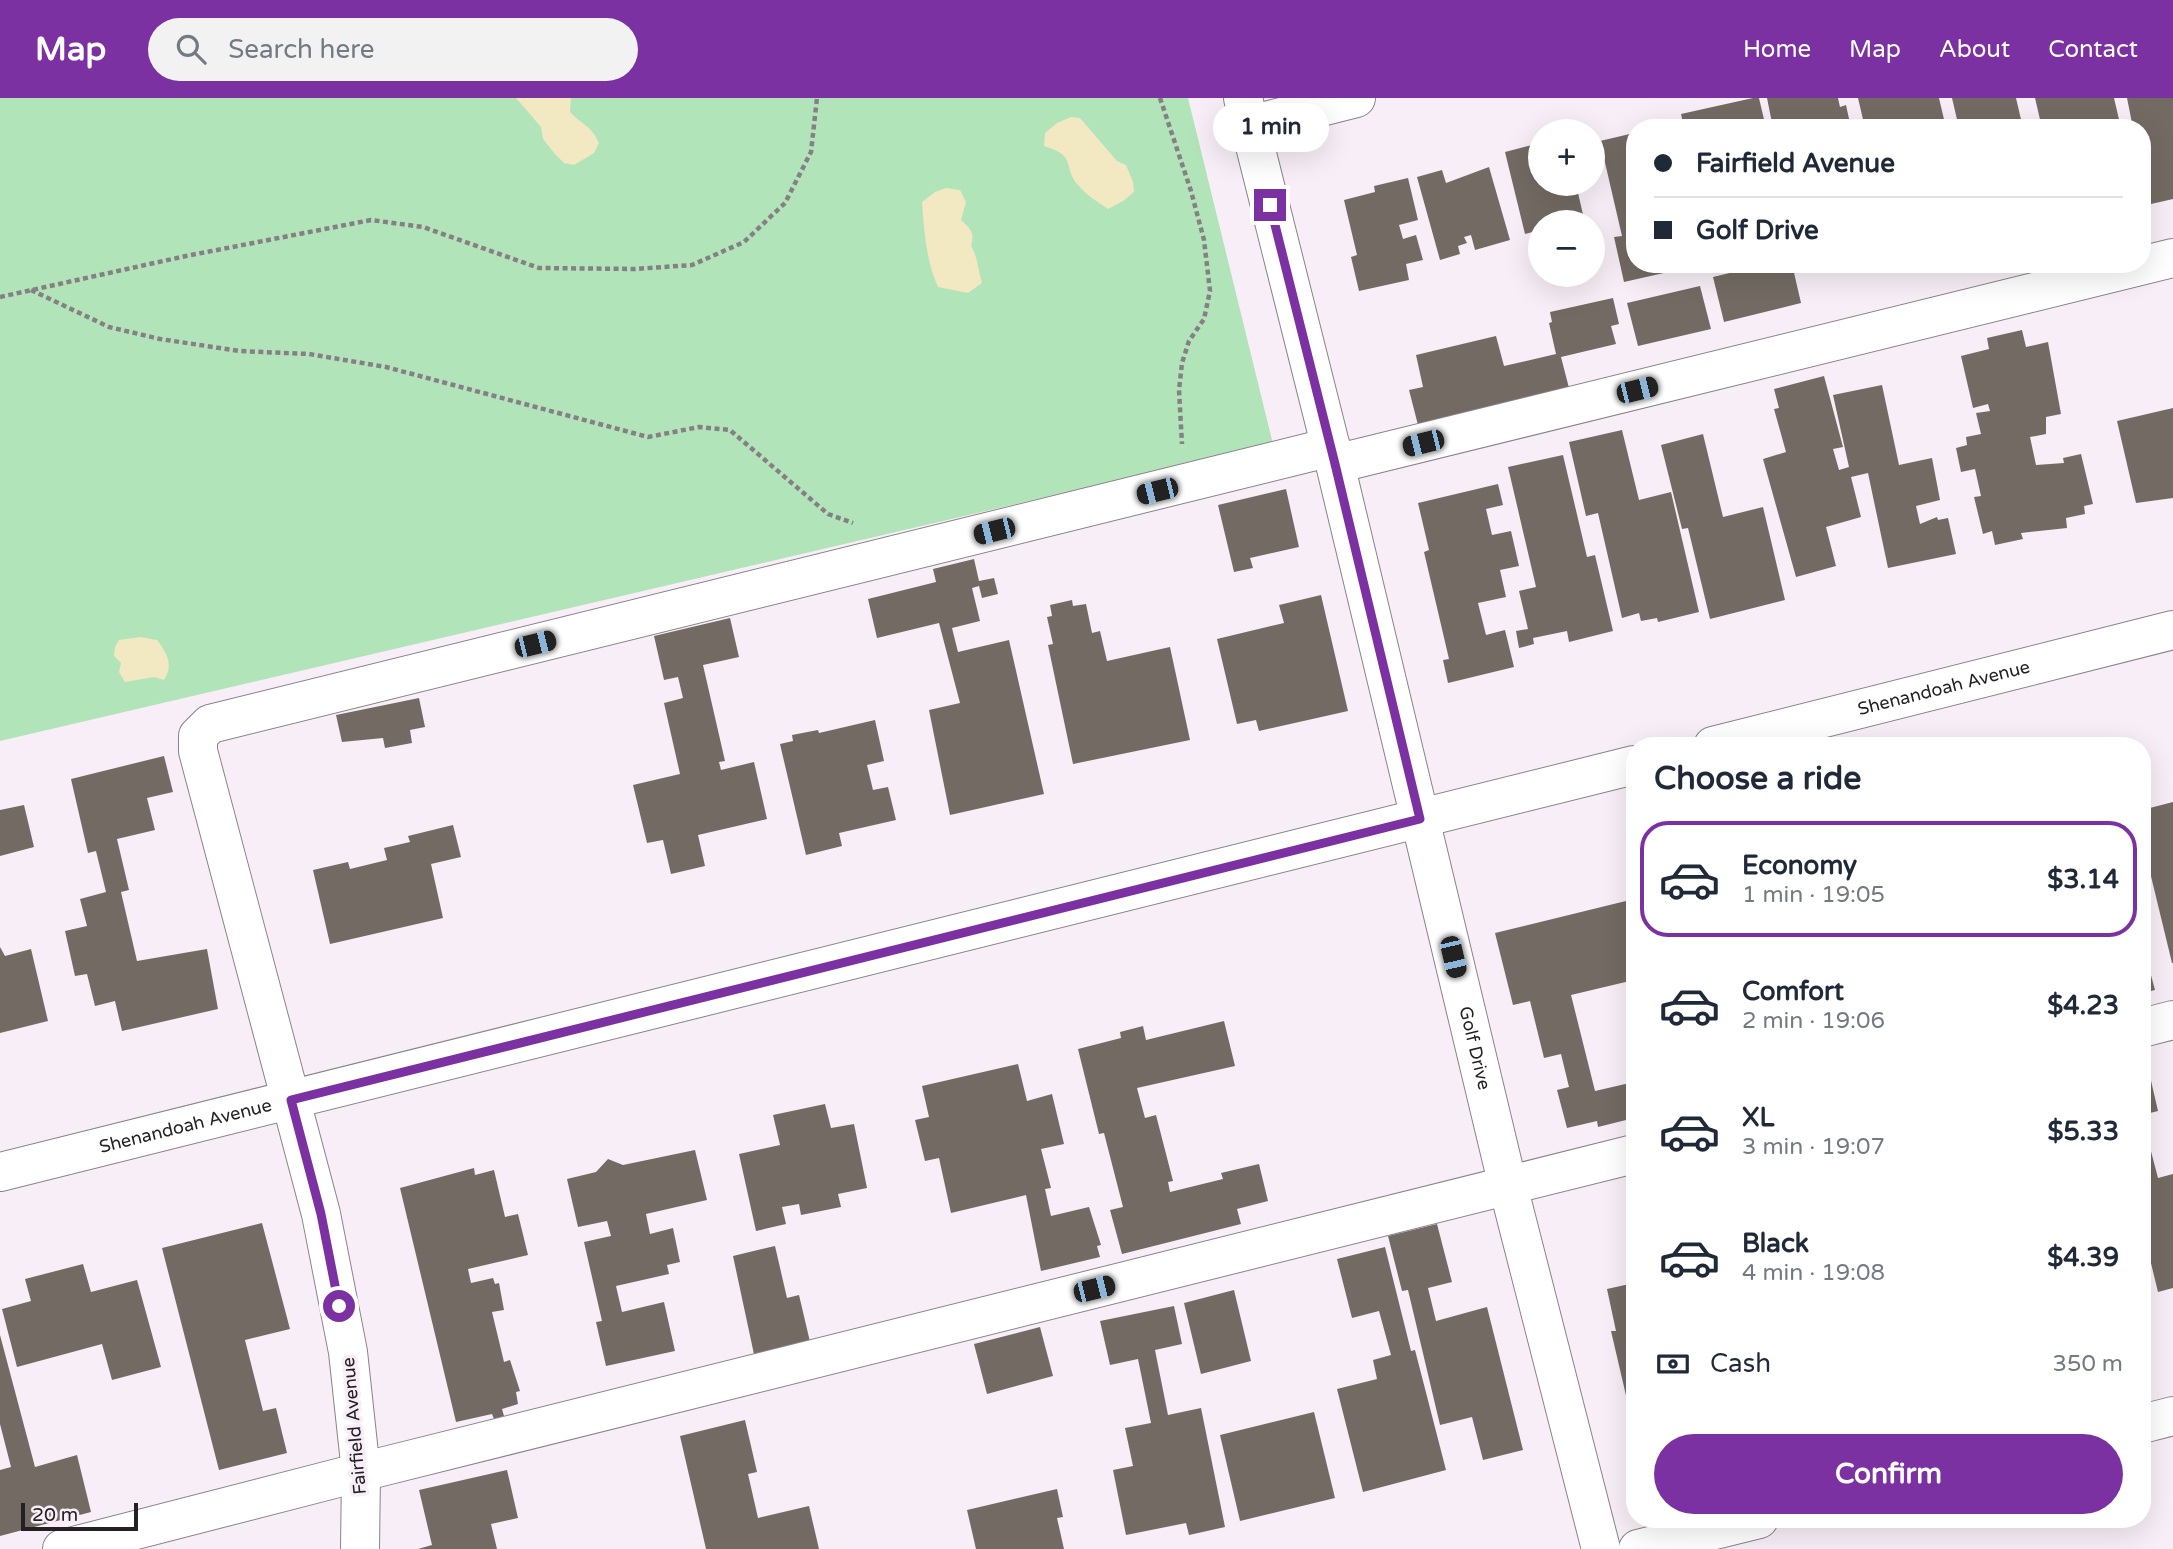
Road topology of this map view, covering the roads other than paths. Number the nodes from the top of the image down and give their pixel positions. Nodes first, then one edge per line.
1 (1356, 98) edge
2 (1246, 111) edge
3 (2173, 258) edge
4 (2151, 263) edge
5 (2109, 273) edge
6 (1333, 455) junction
7 (2173, 630) edge
8 (1749, 737) edge
9 (1626, 767) edge
10 (1420, 819) junction
11 (2173, 1020) edge
12 (2151, 1026) edge
13 (291, 1100) junction
14 (1626, 1156) edge
15 (0, 1172) edge
16 (1508, 1186) junction
17 (2173, 1416) edge
18 (2151, 1422) edge
19 (361, 1472) junction
20 (1723, 1528) edge
21 (62, 1549) edge
22 (360, 1549) edge
23 (1601, 1549) edge
24 (1638, 1549) edge

1 - 2 street
2 - 6 street, Golf Drive
3 - 4 street, Fairfield Avenue
5 - 6 street, Fairfield Avenue
6 - 10 street, Golf Drive
6 - 13 street, Fairfield Avenue
7 - 8 street, Shenandoah Avenue
9 - 10 street, Shenandoah Avenue
10 - 13 street, Shenandoah Avenue
10 - 16 street, Golf Drive
11 - 12 street
13 - 15 street, Shenandoah Avenue
13 - 19 street, Fairfield Avenue
14 - 16 street
16 - 19 street
16 - 23 street, Golf Drive
17 - 18 street
19 - 21 street
19 - 22 street, Fairfield Avenue
20 - 24 street

